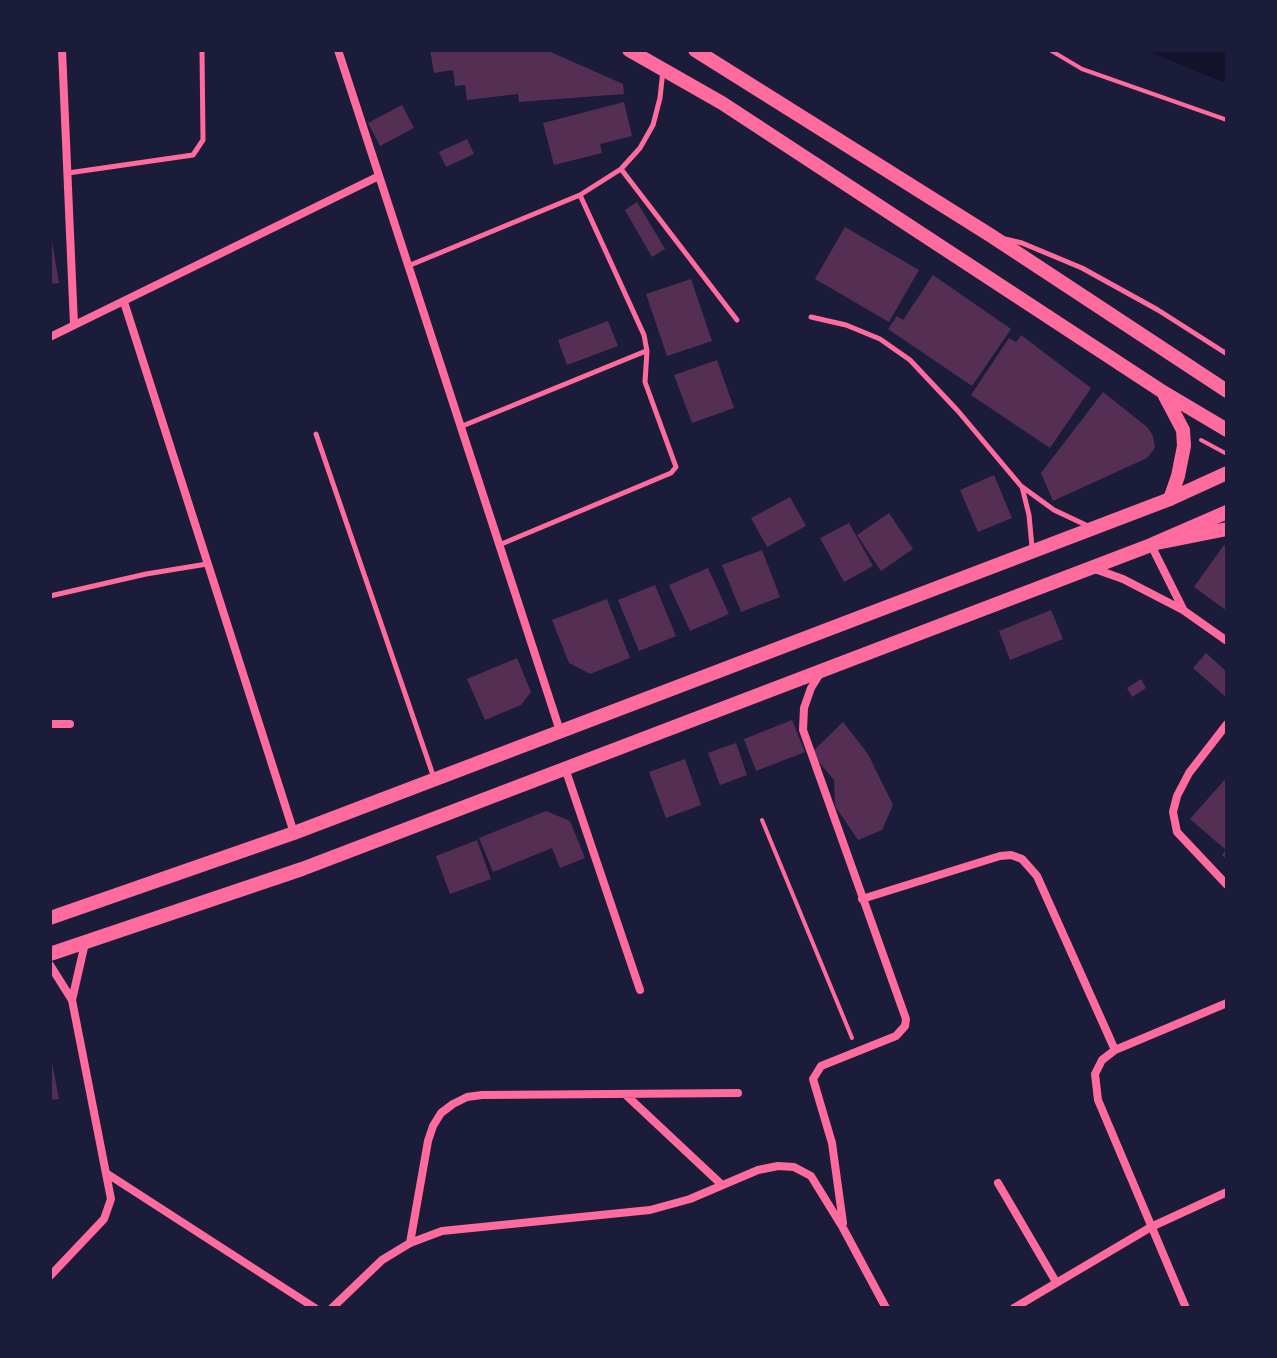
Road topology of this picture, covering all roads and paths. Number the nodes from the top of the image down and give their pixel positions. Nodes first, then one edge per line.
1 (62, 50) edge
2 (202, 50) edge
3 (338, 50) edge
4 (629, 50) edge
5 (695, 50) edge
6 (1050, 50) edge
7 (663, 70) junction
8 (1227, 120) edge
9 (621, 169) junction
10 (67, 173) junction
11 (379, 176) junction
12 (580, 195) junction
13 (990, 235) junction
14 (407, 267) junction
15 (124, 302) junction
16 (811, 317) dead end
17 (737, 320) dead end
18 (74, 325) junction
19 (50, 335) edge
20 (647, 351) junction
21 (1227, 354) edge
22 (1227, 391) edge
23 (1163, 392) junction
24 (460, 427) junction
25 (1183, 430) junction
26 (1227, 430) edge
27 (316, 434) dead end
28 (1227, 454) edge
29 (1227, 473) edge
30 (1021, 486) junction
31 (1170, 499) junction
32 (1227, 512) edge
33 (1094, 528) junction
34 (1227, 529) edge
35 (1154, 544) junction
36 (499, 545) junction
37 (1033, 551) junction
38 (208, 564) junction
39 (1092, 568) junction
40 (50, 596) edge
41 (1183, 610) junction
42 (1227, 641) edge
43 (823, 668) junction
44 (50, 724) edge
45 (70, 724) dead end
46 (1227, 724) edge
47 (560, 731) junction
48 (564, 767) junction
49 (435, 779) junction
50 (762, 820) dead end
51 (294, 833) junction
52 (1227, 885) edge
53 (862, 899) junction
54 (50, 918) edge
55 (86, 942) junction
56 (50, 954) edge
57 (50, 965) edge
58 (640, 990) dead end
59 (72, 1000) junction
60 (1227, 1003) edge
61 (1115, 1050) junction
62 (858, 1051) junction
63 (738, 1093) dead end
64 (625, 1094) junction
65 (106, 1173) junction
66 (998, 1183) dead end
67 (722, 1185) junction
68 (1227, 1192) edge
69 (1151, 1227) junction
70 (843, 1228) junction
71 (410, 1243) junction
72 (50, 1276) edge
73 (1056, 1282) junction
74 (315, 1308) edge
75 (332, 1308) edge
76 (886, 1308) edge
77 (1014, 1308) edge
78 (1186, 1308) edge

1 - 10 street
2 - 10 lane
3 - 11 street
4 - 7 street
5 - 13 street
6 - 8 path
7 - 9 lane
7 - 23 street
9 - 12 lane
9 - 17 lane
10 - 18 street
11 - 14 street
11 - 15 street
12 - 14 lane
12 - 20 lane
13 - 21 lane
13 - 22 street
14 - 24 street
15 - 18 street
15 - 38 street
16 - 30 lane
18 - 19 street
20 - 24 lane
20 - 36 lane
23 - 25 street
23 - 26 street
24 - 36 street
25 - 28 path
25 - 31 street
27 - 49 lane
29 - 31 street
30 - 33 lane
30 - 37 lane
31 - 33 street
32 - 35 street
33 - 37 street
34 - 35 street
35 - 39 street
35 - 41 street
36 - 47 street
37 - 47 street
38 - 40 lane
38 - 51 street
39 - 41 street
39 - 43 street
41 - 42 street
43 - 48 street
43 - 53 street
44 - 45 street
46 - 52 street
47 - 49 street
48 - 55 street
48 - 58 street
49 - 51 street
50 - 62 path
51 - 54 street
53 - 61 street
53 - 62 street
55 - 56 street
55 - 59 street
57 - 59 street
59 - 65 street
60 - 61 street
61 - 69 street
62 - 70 street
63 - 64 street
64 - 67 street
64 - 71 street
65 - 72 street
65 - 74 street
66 - 73 street
67 - 70 street
67 - 71 street
68 - 69 street
69 - 73 street
69 - 78 street
70 - 76 street
71 - 75 street
73 - 77 street

